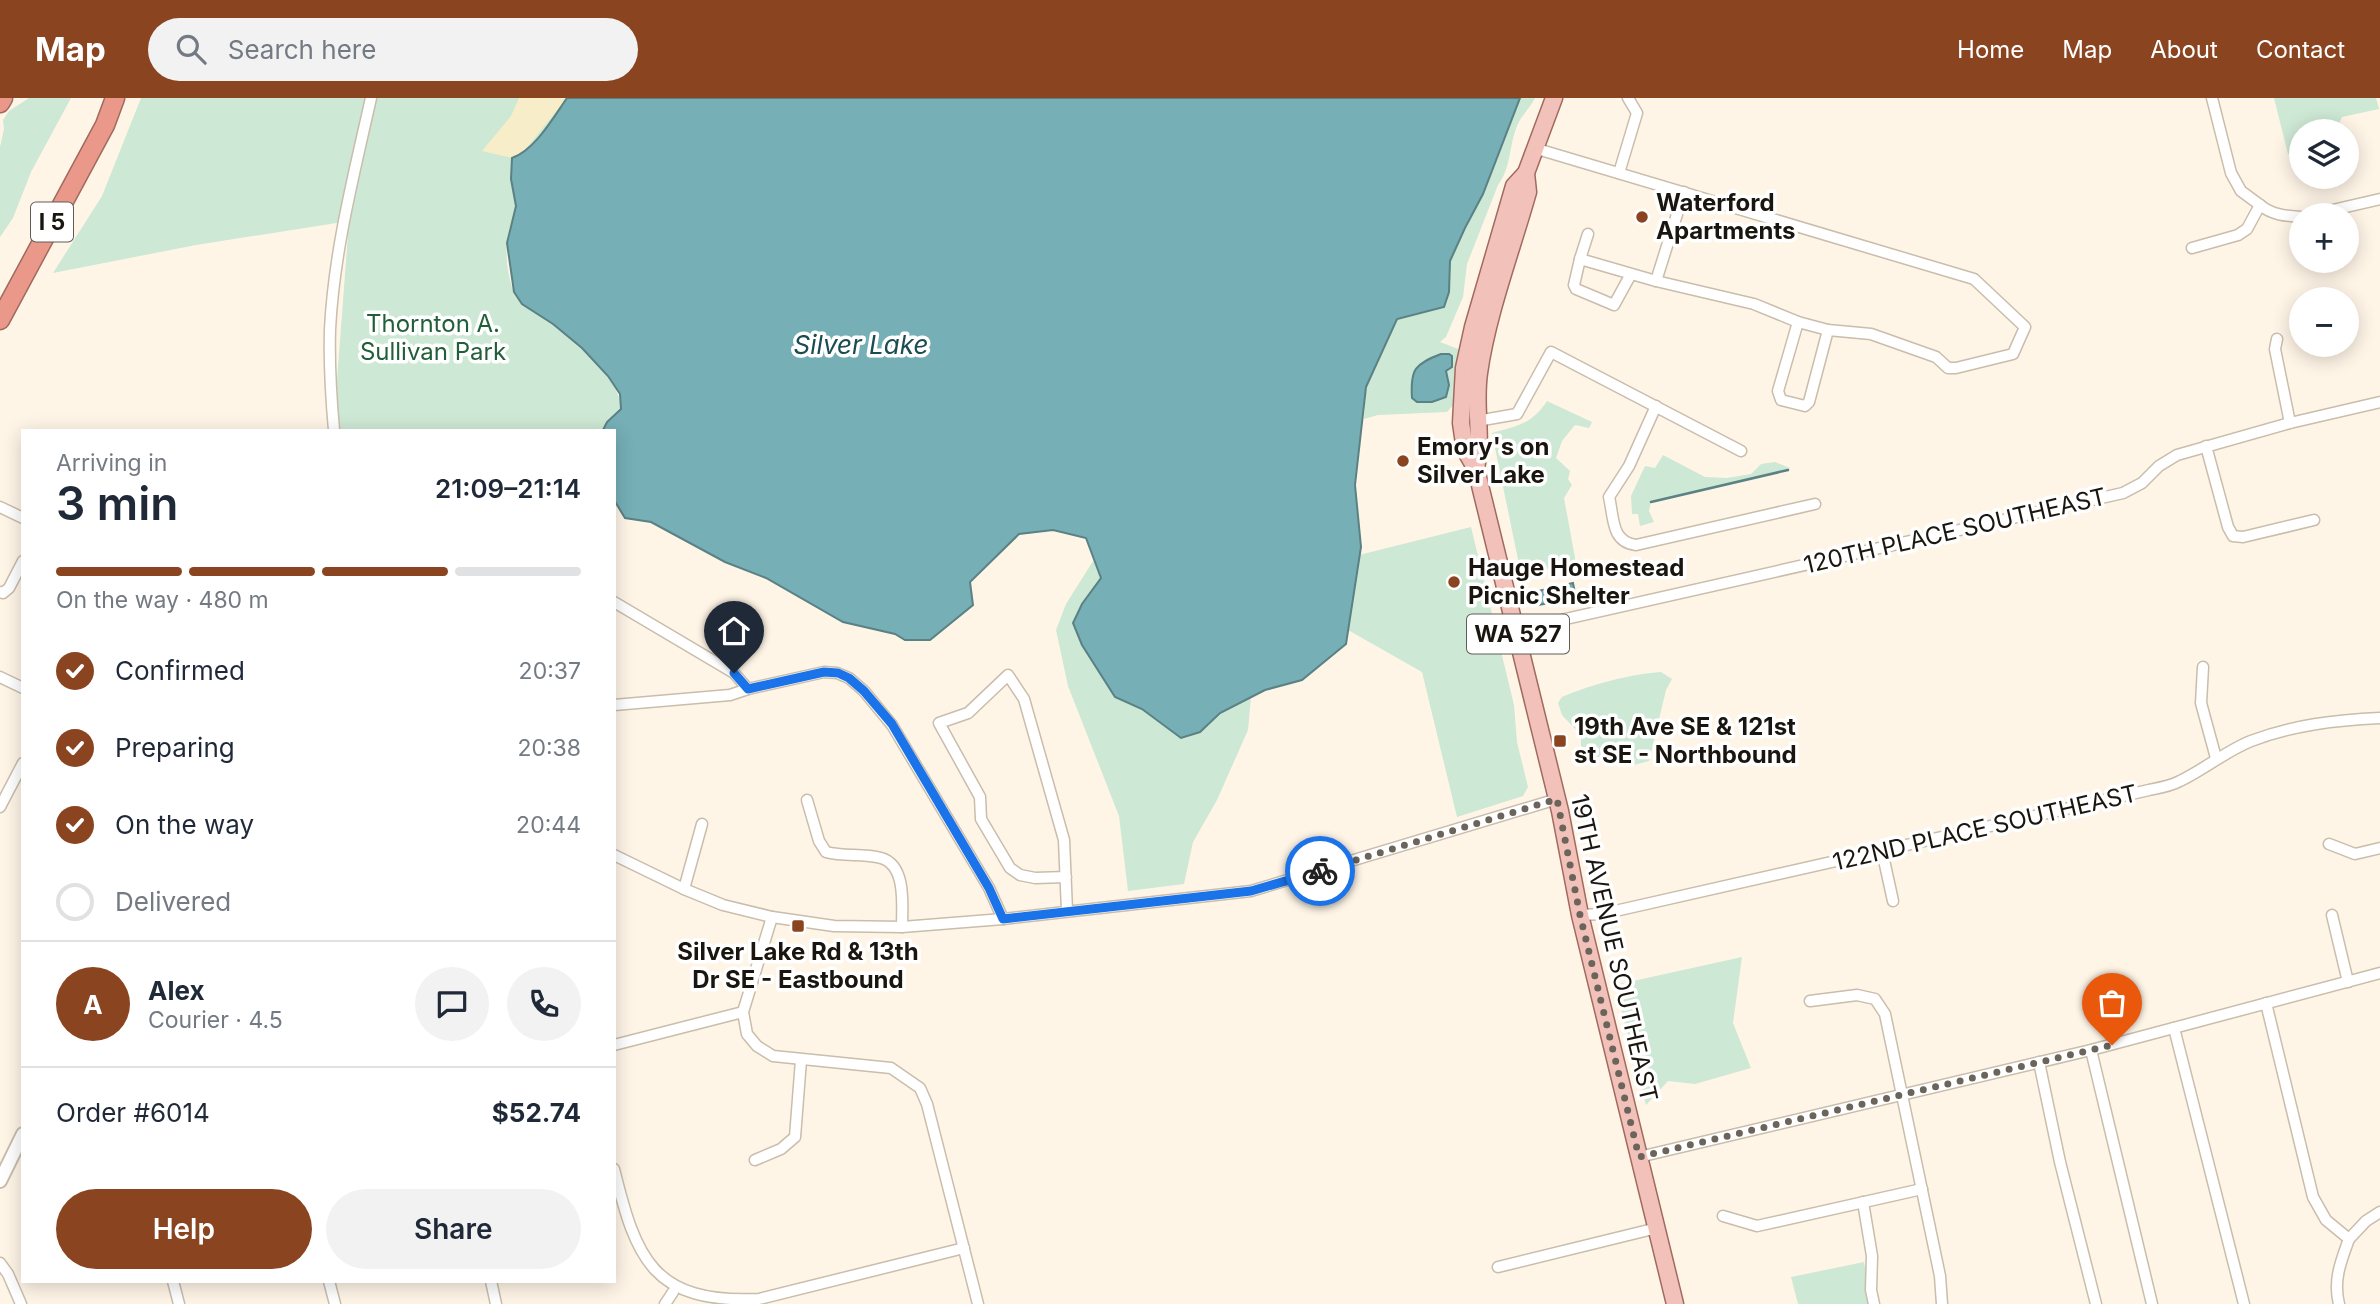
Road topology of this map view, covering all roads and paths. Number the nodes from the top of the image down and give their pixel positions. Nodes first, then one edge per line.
1 (3, 98) edge
2 (115, 98) edge
3 (371, 98) edge
4 (1554, 98) edge
5 (1628, 98) edge
6 (2212, 98) edge
7 (0, 103) edge
8 (1534, 148) junction
9 (1526, 173) junction
10 (1619, 173) junction
11 (1684, 192) junction
12 (2380, 199) edge
13 (2359, 204) edge
14 (2259, 205) junction
15 (2289, 216) edge
16 (1588, 234) dead end
17 (2192, 248) dead end
18 (1580, 259) junction
19 (1630, 274) junction
20 (1656, 281) junction
21 (0, 320) edge
22 (1798, 322) junction
23 (1828, 330) junction
24 (2277, 339) dead end
25 (2380, 402) edge
26 (1656, 407) junction
27 (1477, 421) junction
28 (2290, 423) junction
29 (334, 429) edge
30 (2206, 446) junction
31 (1741, 451) dead end
32 (1476, 470) junction
33 (1815, 504) dead end
34 (0, 507) edge
35 (21, 517) edge
36 (2314, 520) dead end
37 (21, 565) edge
38 (2, 593) edge
39 (616, 602) edge
40 (1517, 630) junction
41 (2203, 667) dead end
42 (0, 677) edge
43 (21, 687) edge
44 (748, 689) junction
45 (616, 705) edge
46 (2380, 718) edge
47 (2216, 758) junction
48 (21, 767) edge
49 (1557, 799) junction
50 (807, 800) dead end
51 (0, 807) edge
52 (702, 824) dead end
53 (2329, 844) dead end
54 (2380, 848) edge
55 (1882, 851) junction
56 (616, 856) edge
57 (1066, 877) junction
58 (684, 889) junction
59 (1893, 901) dead end
60 (1067, 911) junction
61 (1580, 915) junction
62 (2332, 915) dead end
63 (772, 916) junction
64 (1003, 919) junction
65 (902, 927) junction
66 (2380, 973) edge
67 (2348, 982) junction
68 (1811, 1001) dead end
69 (2266, 1003) junction
70 (743, 1012) junction
71 (2174, 1028) junction
72 (616, 1044) edge
73 (2091, 1050) junction
74 (801, 1060) junction
75 (2039, 1062) junction
76 (1902, 1094) junction
77 (21, 1138) edge
78 (1639, 1157) junction
79 (755, 1160) dead end
80 (616, 1177) edge
81 (0, 1181) edge
82 (1922, 1189) junction
83 (1863, 1202) junction
84 (2380, 1212) edge
85 (1723, 1216) dead end
86 (1657, 1228) junction
87 (2349, 1239) junction
88 (964, 1248) junction
89 (0, 1264) edge
90 (1498, 1267) dead end
91 (174, 1283) edge
92 (330, 1283) edge
93 (491, 1283) edge
94 (673, 1292) junction
95 (21, 1304) edge
96 (179, 1304) edge
97 (335, 1304) edge
98 (496, 1304) edge
99 (665, 1304) edge
100 (978, 1304) edge
101 (1675, 1304) edge
102 (1874, 1304) edge
103 (1942, 1304) edge
104 (2096, 1304) edge
105 (2152, 1304) edge
106 (2244, 1304) edge
107 (2339, 1304) edge

1 - 7 highway
2 - 21 highway, I 5
3 - 29 street
4 - 8 main road, 19TH AVENUE SOUTHEAST / WA 527
5 - 10 street
6 - 14 street
8 - 9 main road, 19TH AVENUE SOUTHEAST / WA 527
8 - 10 street
9 - 27 main road, 19TH AVENUE SOUTHEAST / WA 527
9 - 32 main road, 19TH AVENUE SOUTHEAST / WA 527
10 - 11 street
11 - 20 street
11 - 23 street
12 - 13 street
14 - 15 street
14 - 17 street
16 - 18 street
18 - 19 street
18 - 19 street
19 - 20 street
20 - 22 street
22 - 23 street
22 - 23 street
24 - 28 street
25 - 28 street, 120TH PLACE SOUTHEAST
26 - 27 street
26 - 31 street
26 - 33 street
27 - 32 main road, 19TH AVENUE SOUTHEAST / WA 527
28 - 30 street, 120TH PLACE SOUTHEAST
30 - 36 street
30 - 40 street, 120TH PLACE SOUTHEAST
32 - 40 main road, 19TH AVENUE SOUTHEAST / WA 527
34 - 35 street
37 - 38 street
39 - 44 street
40 - 49 main road, 19TH AVENUE SOUTHEAST / WA 527
41 - 47 street
42 - 43 street
44 - 45 street
44 - 64 street
46 - 47 street, 122ND PLACE SOUTHEAST
47 - 55 street, 122ND PLACE SOUTHEAST
48 - 51 street
49 - 60 street
49 - 61 main road, 19TH AVENUE SOUTHEAST / WA 527
50 - 65 street
52 - 58 street
53 - 54 street
55 - 59 street
55 - 61 street, 122ND PLACE SOUTHEAST
56 - 58 street
57 - 57 street
57 - 60 street
58 - 63 street
60 - 64 street
61 - 78 main road, 19TH AVENUE SOUTHEAST / WA 527
62 - 67 street
63 - 65 street
63 - 70 street
64 - 65 street
66 - 67 street
67 - 69 street
68 - 76 street
69 - 71 street
69 - 87 street
70 - 72 street
70 - 74 street
71 - 73 street
71 - 106 street
73 - 75 street
73 - 105 street
74 - 79 street
74 - 88 street
75 - 76 street
75 - 104 street
76 - 78 street
76 - 82 street
77 - 81 street
78 - 86 main road, 19TH AVENUE SOUTHEAST / WA 527
80 - 94 street
82 - 83 street
82 - 103 street
83 - 85 street
83 - 102 street
84 - 87 street
86 - 90 street
86 - 101 main road, 19TH AVENUE SOUTHEAST / WA 527
87 - 107 street
88 - 94 street
88 - 100 street
89 - 95 street
91 - 96 street
92 - 97 street
93 - 98 street
94 - 99 street

